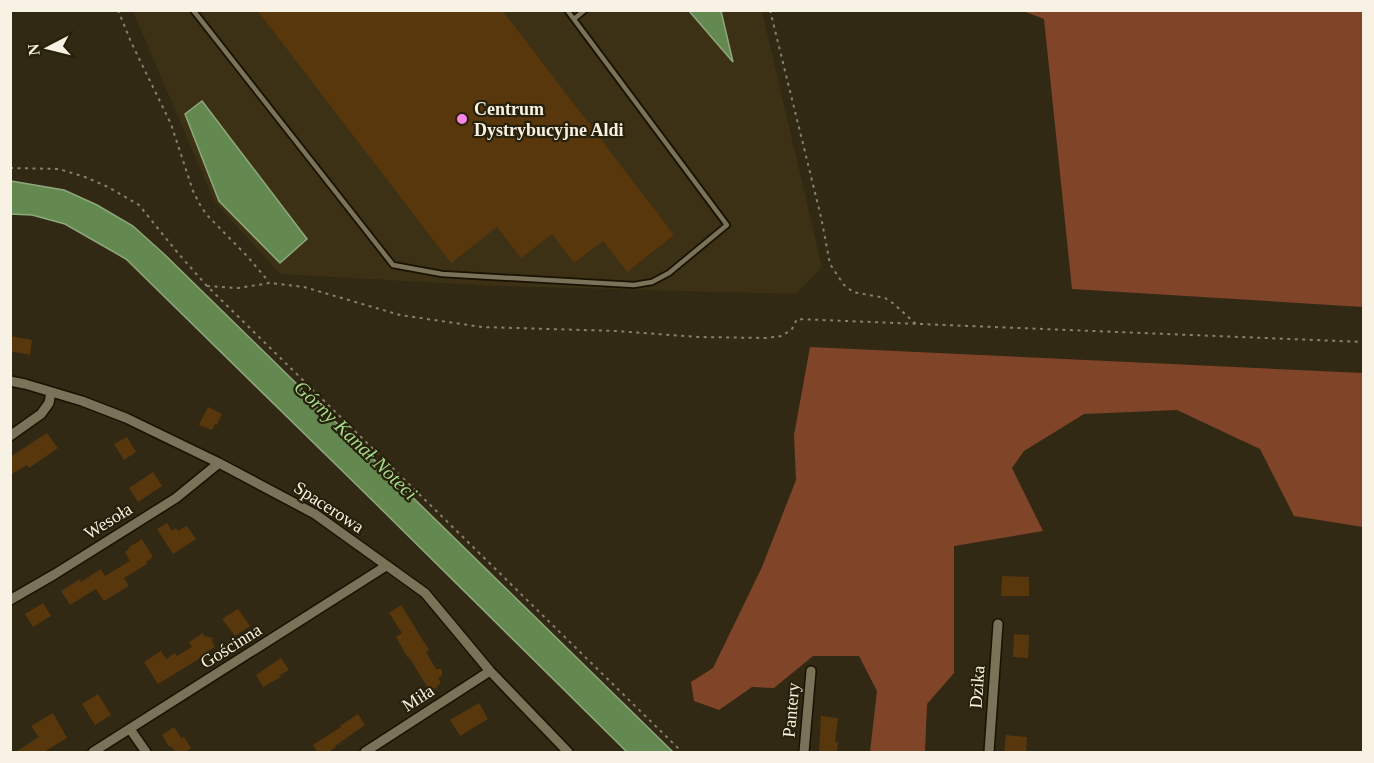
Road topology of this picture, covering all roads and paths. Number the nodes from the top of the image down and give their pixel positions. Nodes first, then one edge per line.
1 (118, 10) edge
2 (193, 10) edge
3 (567, 10) edge
4 (585, 10) edge
5 (770, 10) edge
6 (574, 19) junction
7 (10, 168) edge
8 (270, 284) junction
9 (207, 286) junction
10 (917, 325) junction
11 (1364, 328) edge
12 (1363, 342) edge
13 (10, 381) edge
14 (51, 392) junction
15 (10, 436) edge
16 (219, 463) junction
17 (386, 566) junction
18 (10, 600) edge
19 (998, 624) dead end
20 (490, 671) junction
21 (811, 671) dead end
22 (130, 729) junction
23 (93, 753) edge
24 (146, 753) edge
25 (365, 753) edge
26 (568, 753) edge
27 (682, 753) edge
28 (804, 753) edge
29 (989, 753) edge

1 - 8 path
2 - 6 lane
3 - 6 lane
4 - 6 lane
5 - 10 path
7 - 9 path
8 - 9 path
8 - 10 path
9 - 27 path
10 - 12 path
11 - 12 path
13 - 14 street, Spacerowa
14 - 15 street
14 - 16 street, Spacerowa
16 - 17 street, Spacerowa
16 - 18 street, Wesoła
17 - 20 street, Spacerowa
17 - 22 street, Gościnna
19 - 29 street, Dzika
20 - 25 street, Miła
20 - 26 street, Spacerowa
21 - 28 street, Pantery
22 - 23 street, Gościnna
22 - 24 street

